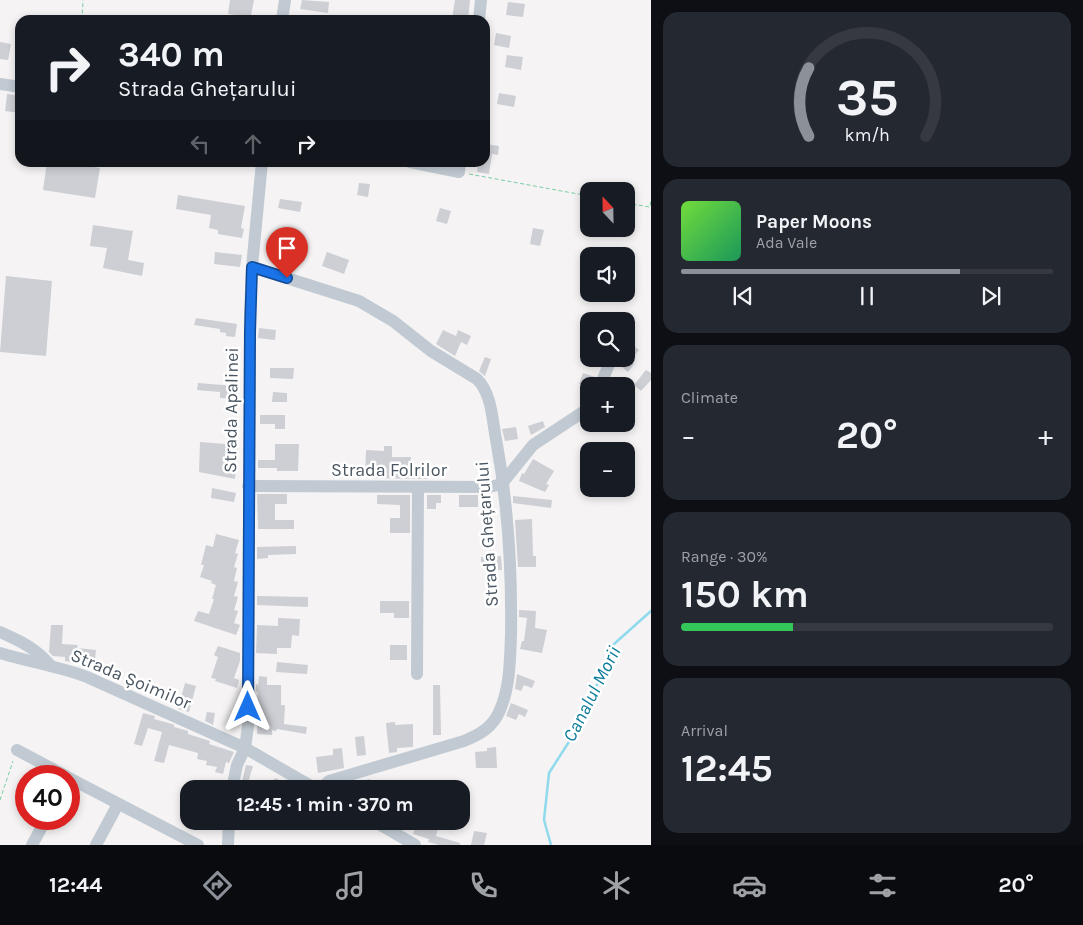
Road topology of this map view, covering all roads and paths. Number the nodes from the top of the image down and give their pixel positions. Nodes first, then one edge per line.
1 (84, 0) edge
2 (285, 0) edge
3 (482, 0) edge
4 (82, 15) edge
5 (283, 15) edge
6 (480, 15) edge
7 (0, 84) edge
8 (15, 86) edge
9 (262, 167) edge
10 (459, 167) edge
11 (580, 194) edge
12 (650, 200) edge
13 (635, 204) edge
14 (650, 207) edge
15 (252, 267) junction
16 (580, 414) edge
17 (504, 481) junction
18 (248, 486) junction
19 (418, 488) junction
20 (0, 632) edge
21 (0, 653) edge
22 (50, 665) junction
23 (417, 674) dead end
24 (245, 748) junction
25 (17, 750) joint
26 (45, 765) edge
27 (234, 780) edge
28 (302, 780) edge
29 (332, 780) edge
30 (80, 784) edge
31 (0, 800) edge
32 (118, 804) junction
33 (40, 830) edge
34 (229, 830) edge
35 (389, 830) edge
36 (32, 845) edge
37 (96, 845) edge
38 (198, 845) edge
39 (228, 845) edge
40 (415, 845) edge

1 - 4 path
2 - 5 street
3 - 6 street
7 - 8 street
9 - 15 street, Strada Apalinei
10 - 11 path
12 - 14 path
13 - 14 path
15 - 17 street, Strada Ghețarului
15 - 18 street, Strada Apalinei
16 - 17 street
17 - 19 street, Strada Folrilor
17 - 29 street, Strada Ghețarului
18 - 19 street, Strada Folrilor
18 - 24 street, Strada Apalinei
19 - 23 street
20 - 22 street
21 - 22 street, Strada Șoimilor
22 - 24 street, Strada Șoimilor
24 - 27 street, Strada Apalinei
24 - 28 street, Strada Șoimilor
25 - 26 street
25 - 31 path
30 - 32 street
32 - 37 street
32 - 38 street
33 - 36 street
34 - 39 street
35 - 40 street

